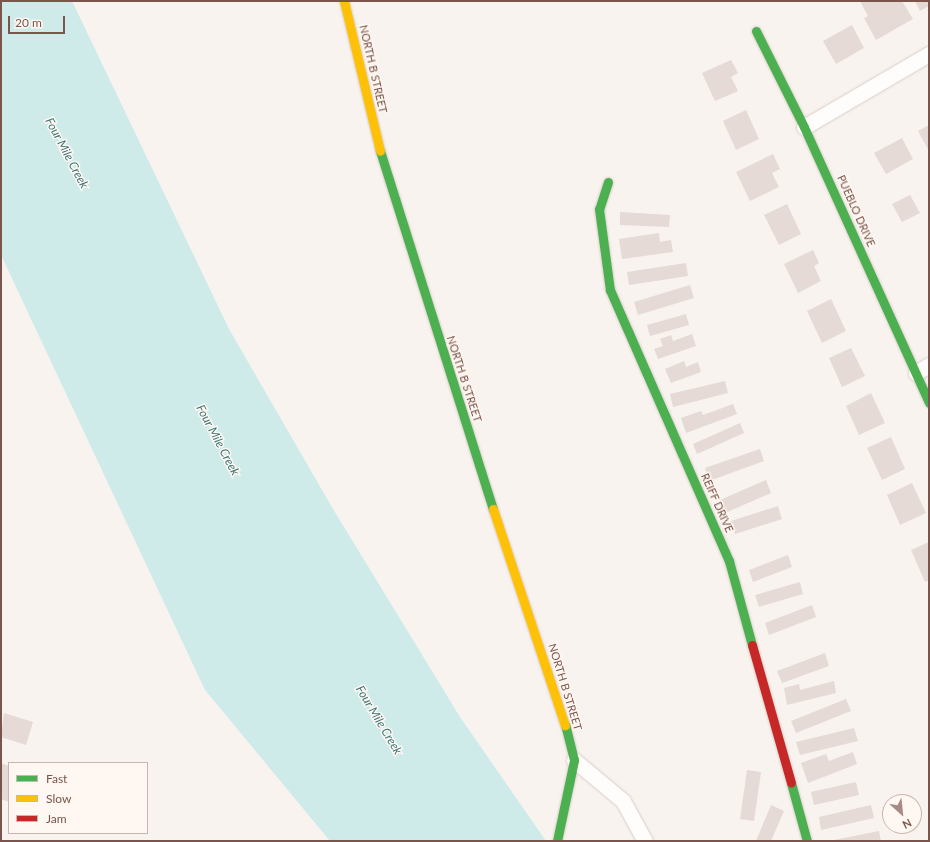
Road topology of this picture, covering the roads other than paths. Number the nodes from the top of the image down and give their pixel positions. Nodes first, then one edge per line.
1 (344, 1) edge
2 (756, 32) dead end
3 (929, 54) edge
4 (804, 127) junction
5 (608, 182) dead end
6 (929, 365) edge
7 (916, 373) junction
8 (929, 403) edge
9 (574, 760) junction
10 (557, 841) edge
11 (645, 841) edge
12 (807, 841) edge

1 - 9 street, NORTH B STREET
2 - 4 street, PUEBLO DRIVE
3 - 4 street
4 - 7 street, PUEBLO DRIVE
5 - 12 street, REIFF DRIVE
6 - 7 street
7 - 8 street, PUEBLO DRIVE
9 - 10 street
9 - 11 street

